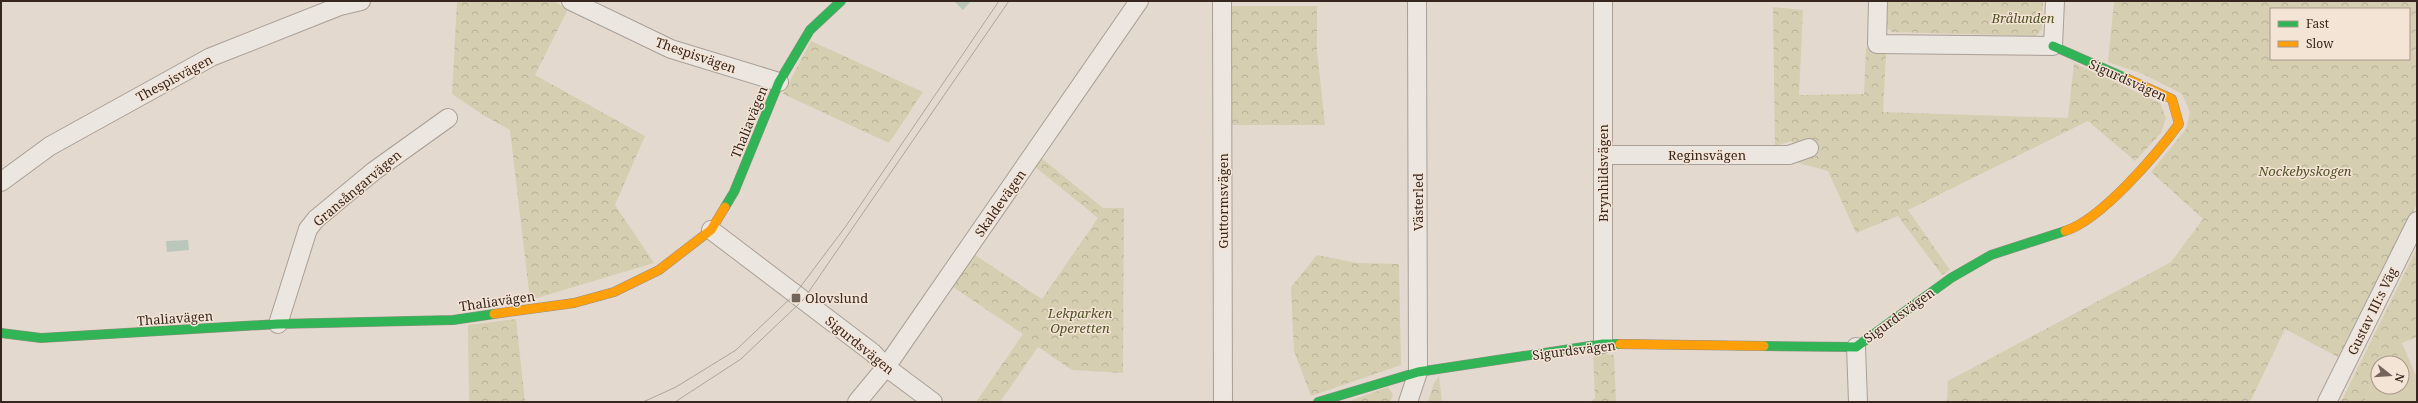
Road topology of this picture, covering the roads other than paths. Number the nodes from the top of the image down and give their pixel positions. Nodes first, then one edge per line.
1 (361, 1) edge
2 (571, 1) edge
3 (841, 1) edge
4 (1139, 1) edge
5 (1222, 1) edge
6 (1417, 1) edge
7 (1602, 1) edge
8 (1878, 1) edge
9 (2055, 1) edge
10 (338, 3) edge
11 (2053, 46) junction
12 (779, 82) junction
13 (448, 118) dead end
14 (1809, 148) dead end
15 (1603, 155) junction
16 (1, 182) edge
17 (2417, 221) edge
18 (711, 230) junction
19 (278, 324) junction
20 (1, 333) edge
21 (1603, 344) junction
22 (1856, 347) junction
23 (886, 367) junction
24 (1418, 372) junction
25 (857, 402) edge
26 (933, 402) edge
27 (1223, 402) edge
28 (1318, 402) edge
29 (1408, 402) edge
30 (1858, 402) edge
31 (2327, 402) edge

1 - 10 street, Thespisvägen
2 - 12 street, Thespisvägen
3 - 12 street, Thaliavägen
4 - 23 street, Skaldevägen
5 - 27 street, Guttormsvägen
6 - 24 street, Västerled
7 - 15 street, Brynhildsvägen
8 - 11 street
9 - 11 street
10 - 16 street, Thespisvägen
11 - 22 street, Sigurdsvägen
12 - 18 street, Thaliavägen
13 - 19 street, Gransångarvägen
14 - 15 street, Reginsvägen
15 - 21 street, Brynhildsvägen
17 - 31 street, Gustav III:s Väg
18 - 19 street, Thaliavägen
18 - 23 street, Sigurdsvägen
19 - 20 street, Thaliavägen
21 - 22 street, Sigurdsvägen
21 - 24 street, Sigurdsvägen
22 - 30 street
23 - 25 street, Skaldevägen
23 - 26 street, Sigurdsvägen
24 - 28 street, Sigurdsvägen
24 - 29 street, Västerled

